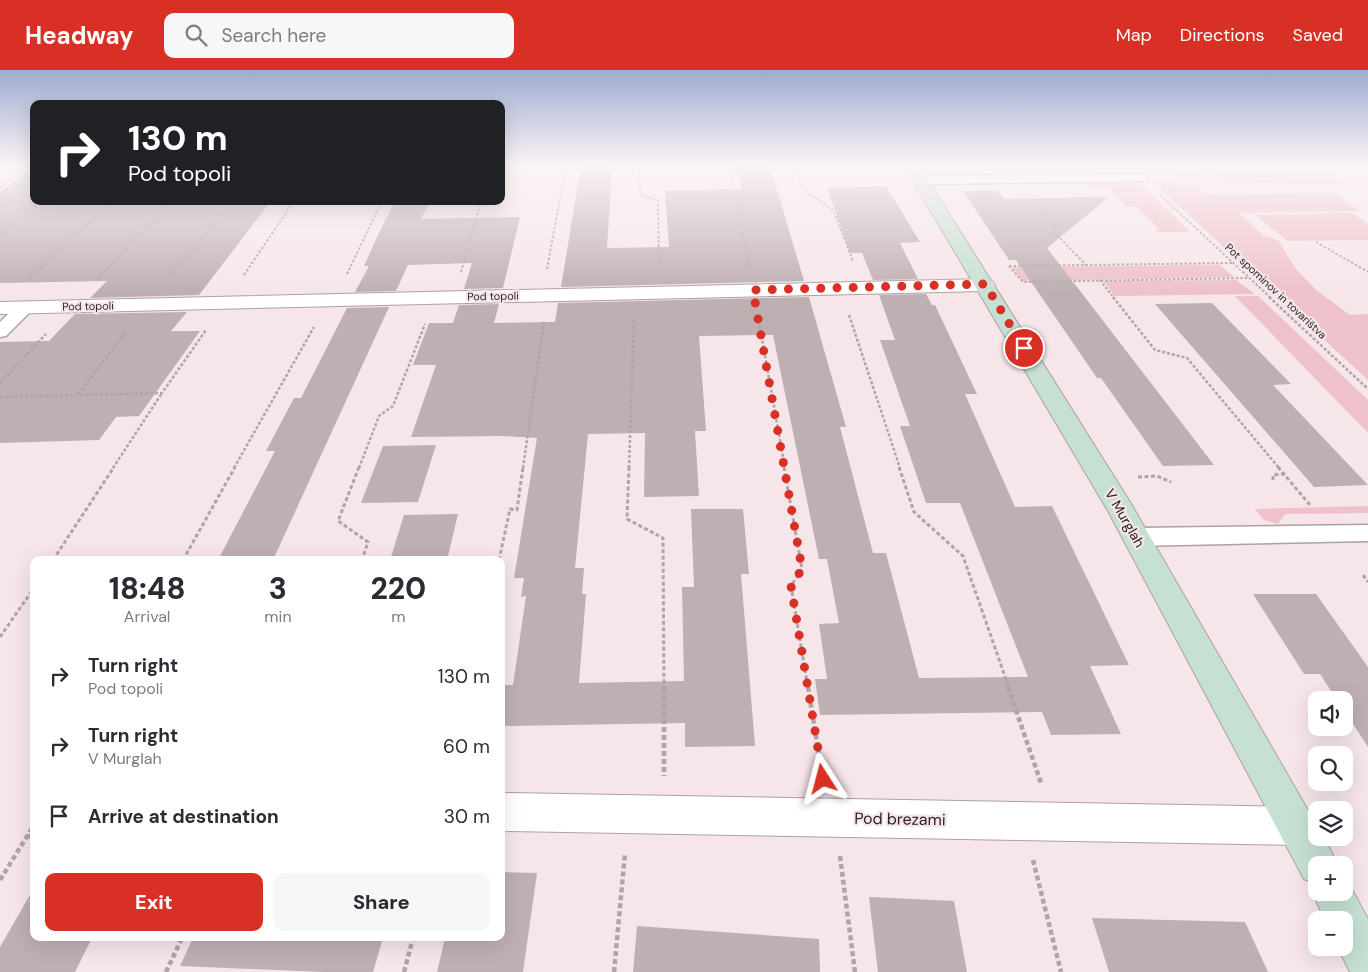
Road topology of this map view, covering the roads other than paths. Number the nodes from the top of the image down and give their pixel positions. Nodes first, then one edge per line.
1 (937, 208) edge
2 (985, 284) junction
3 (26, 307) junction
4 (0, 308) edge
5 (0, 332) edge
6 (1368, 533) edge
7 (1136, 538) junction
8 (505, 812) edge
9 (1298, 826) junction
10 (1313, 856) edge
11 (1337, 901) edge
12 (1368, 963) edge

1 - 2 street, V Murglah
2 - 3 street, Pod topoli
2 - 7 street, V Murglah
3 - 4 street, Pod topoli
3 - 5 lane
6 - 7 lane
7 - 9 street, V Murglah
8 - 9 street, Pod brezami
9 - 10 street, V Murglah
11 - 12 street

